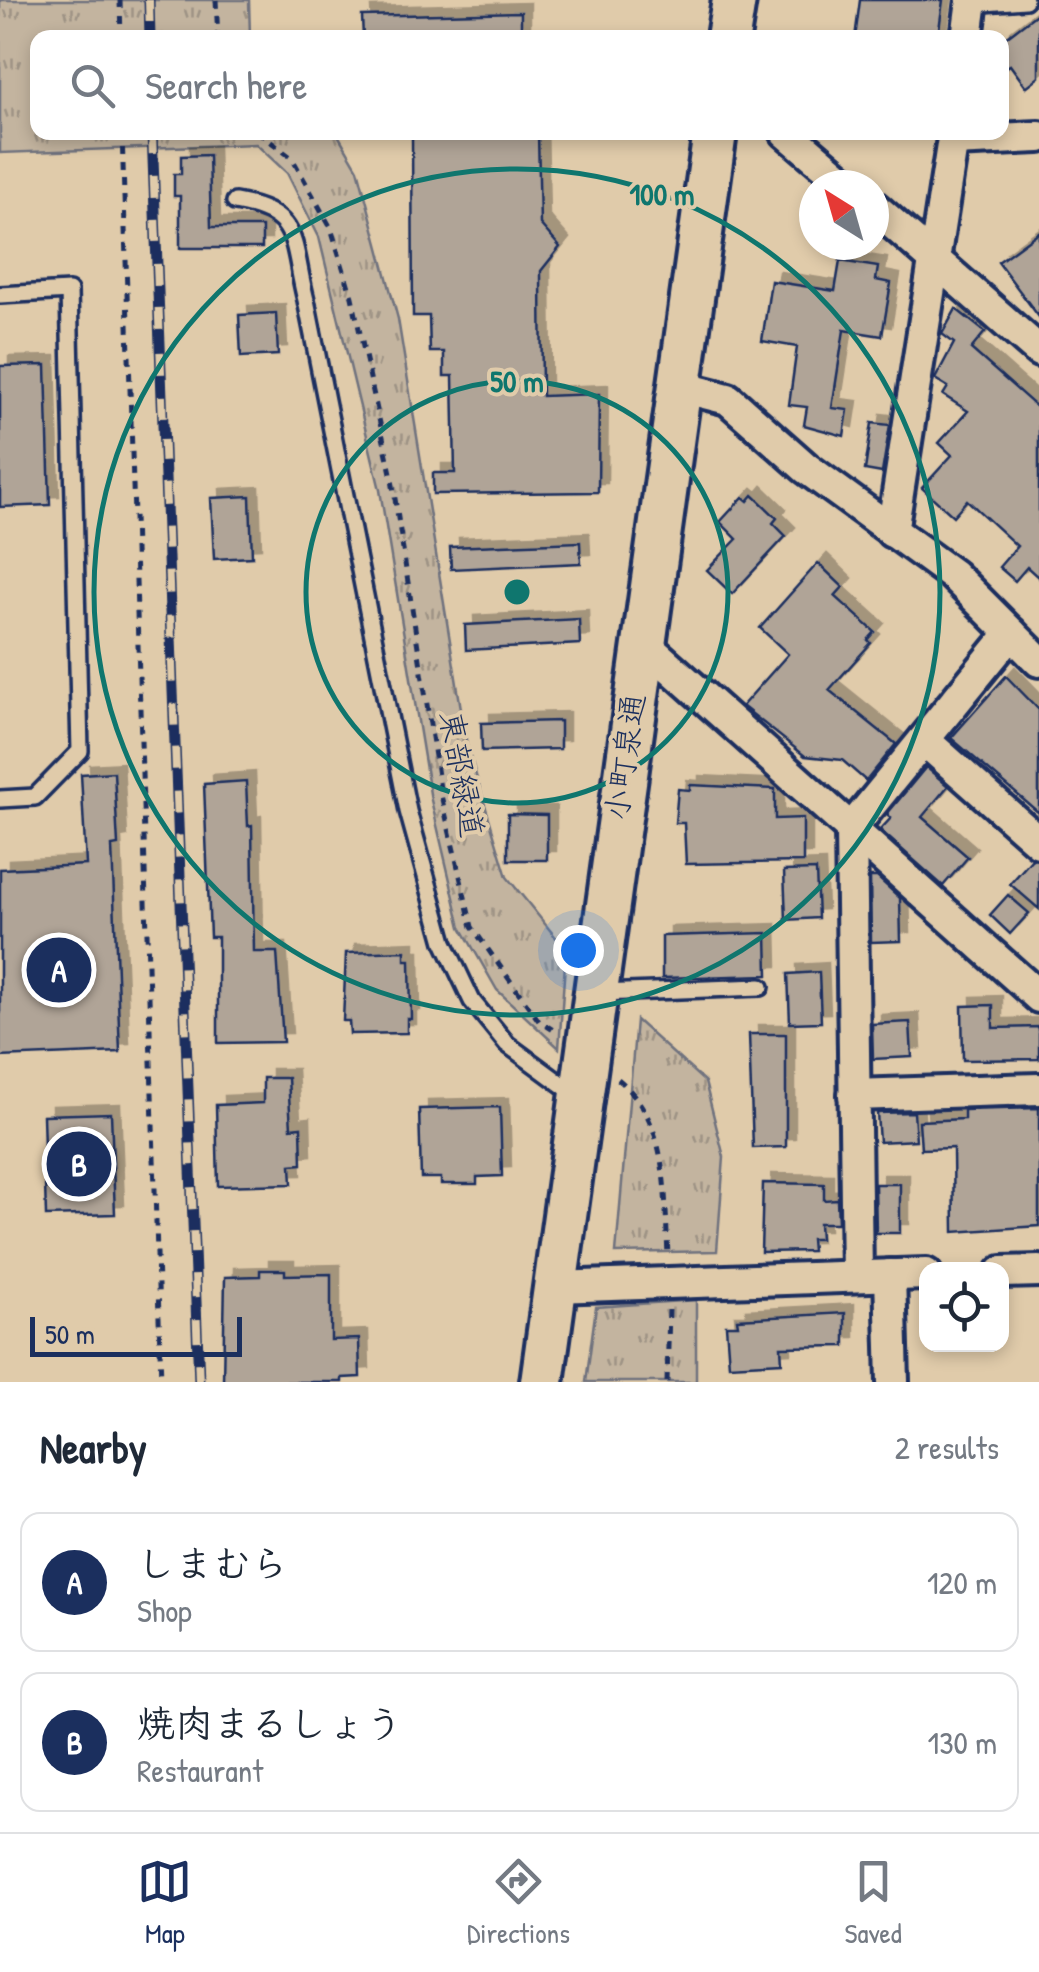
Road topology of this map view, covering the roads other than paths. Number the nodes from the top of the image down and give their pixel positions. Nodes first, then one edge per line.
1 (734, 0) edge
2 (1025, 0) edge
3 (972, 2) edge
4 (729, 30) edge
5 (968, 30) edge
6 (1009, 137) edge
7 (1039, 138) edge
8 (714, 140) edge
9 (795, 140) edge
10 (953, 140) edge
11 (830, 170) edge
12 (235, 202) dead end
13 (889, 220) edge
14 (932, 257) junction
15 (0, 294) edge
16 (1039, 351) edge
17 (680, 388) junction
18 (892, 532) junction
19 (1011, 633) junction
20 (641, 641) junction
21 (1039, 661) edge
22 (924, 740) junction
23 (0, 799) edge
24 (851, 829) junction
25 (1039, 842) edge
26 (761, 987) dead end
27 (596, 994) junction
28 (1039, 997) edge
29 (1039, 1089) edge
30 (854, 1095) junction
31 (582, 1098) junction
32 (1039, 1271) edge
33 (1009, 1272) edge
34 (919, 1274) edge
35 (890, 1275) junction
36 (858, 1276) junction
37 (555, 1287) junction
38 (542, 1382) edge
39 (894, 1382) edge

1 - 4 street
2 - 3 lane
3 - 5 street
6 - 7 street
8 - 17 street, 小町泉通
9 - 11 street
10 - 14 street
12 - 31 lane
13 - 14 street
14 - 16 street
14 - 18 street
15 - 23 lane
17 - 18 street
17 - 20 street, 小町泉通
18 - 19 street
19 - 21 street
19 - 22 street
20 - 24 street
20 - 27 street, 小町泉通
22 - 24 street
22 - 25 street
24 - 28 street
24 - 30 street
26 - 27 lane
27 - 31 street, 小町泉通
29 - 30 street
30 - 36 street
31 - 37 street, 小町泉通
32 - 33 street
34 - 35 street
35 - 36 street
35 - 39 street
36 - 37 street
37 - 38 street, 小町泉通

